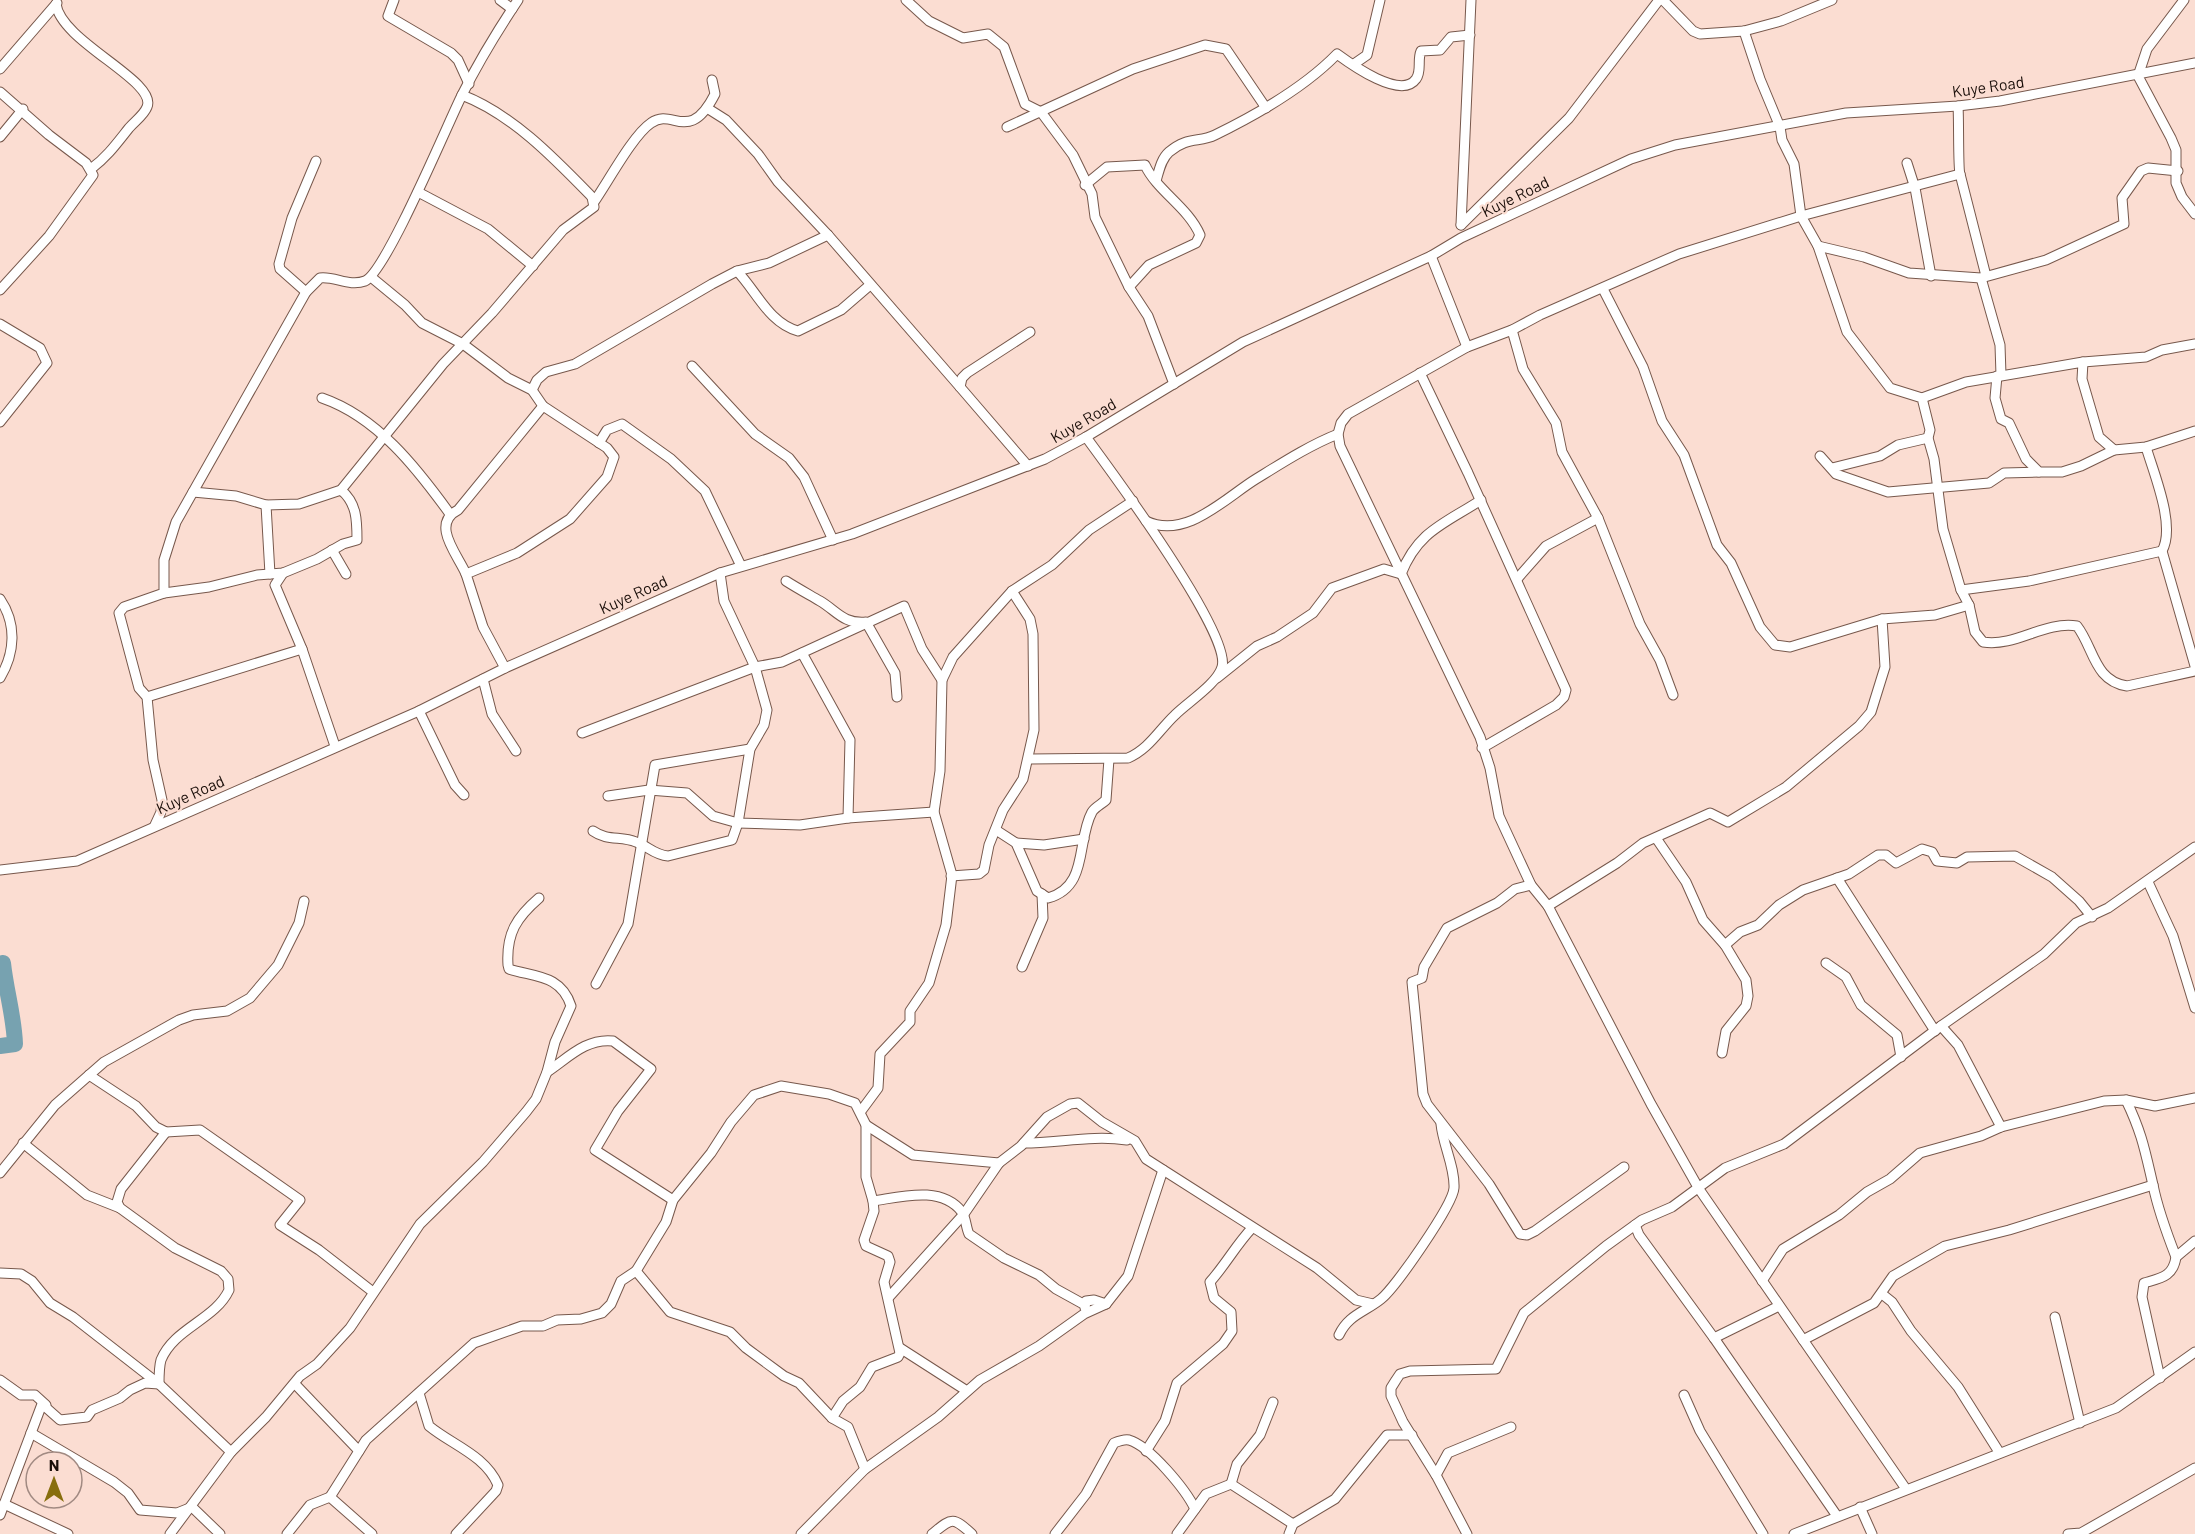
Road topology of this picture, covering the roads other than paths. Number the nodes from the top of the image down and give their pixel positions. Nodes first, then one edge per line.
1 (394, 0) edge
2 (500, 0) edge
3 (518, 0) edge
4 (906, 0) edge
5 (1380, 0) edge
6 (1471, 0) edge
7 (1661, 0) edge
8 (1832, 0) edge
9 (2184, 0) edge
10 (58, 2) edge
11 (512, 9) junction
12 (1744, 31) junction
13 (1470, 35) junction
14 (2195, 63) edge
15 (1354, 64) junction
16 (0, 69) edge
17 (2138, 76) junction
18 (712, 80) dead end
19 (469, 84) junction
20 (0, 92) edge
21 (462, 95) junction
22 (1958, 106) junction
23 (707, 108) junction
24 (1266, 108) junction
25 (23, 109) junction
26 (1041, 112) junction
27 (1780, 127) junction
28 (1007, 128) dead end
29 (0, 137) edge
30 (316, 160) dead end
31 (1907, 163) dead end
32 (92, 168) junction
33 (2178, 171) junction
34 (1960, 174) junction
35 (1156, 181) junction
36 (1085, 185) junction
37 (1915, 188) junction
38 (418, 192) junction
39 (594, 202) junction
40 (2195, 213) edge
41 (1801, 216) junction
42 (1461, 225) junction
43 (828, 235) junction
44 (1461, 238) junction
45 (1818, 246) junction
46 (1431, 256) junction
47 (533, 266) junction
48 (737, 272) junction
49 (1930, 276) junction
50 (371, 277) junction
51 (1983, 277) junction
52 (870, 285) junction
53 (1129, 287) junction
54 (1603, 289) junction
55 (0, 290) edge
56 (306, 292) junction
57 (0, 324) edge
58 (1512, 330) junction
59 (1030, 332) dead end
60 (463, 344) junction
61 (2195, 344) edge
62 (1467, 346) junction
63 (2083, 362) junction
64 (692, 366) dead end
65 (1420, 373) junction
66 (1999, 375) junction
67 (1174, 384) junction
68 (960, 387) junction
69 (532, 390) junction
70 (322, 398) dead end
71 (1922, 398) junction
72 (543, 406) junction
73 (0, 422) edge
74 (2195, 431) edge
75 (1338, 434) junction
76 (383, 436) junction
77 (1086, 437) junction
78 (1928, 438) junction
79 (599, 443) junction
80 (2146, 447) junction
81 (2114, 450) junction
82 (1820, 456) dead end
83 (1028, 466) junction
84 (1832, 468) junction
85 (2039, 472) junction
86 (1938, 486) junction
87 (342, 490) junction
88 (193, 492) junction
89 (1481, 500) junction
90 (1132, 501) junction
91 (267, 505) junction
92 (450, 514) junction
93 (1598, 518) junction
94 (1144, 520) junction
95 (832, 540) junction
96 (332, 550) junction
97 (2162, 551) junction
98 (741, 566) junction
99 (283, 573) junction
100 (720, 573) junction
101 (270, 574) junction
102 (346, 574) dead end
103 (466, 574) junction
104 (1401, 574) junction
105 (1516, 579) junction
106 (786, 581) dead end
107 (1961, 590) junction
108 (1012, 591) junction
109 (164, 593) junction
110 (0, 599) edge
111 (1969, 604) junction
112 (1882, 619) junction
113 (866, 622) junction
114 (302, 650) junction
115 (802, 653) junction
116 (755, 666) junction
117 (2195, 666) edge
118 (505, 668) junction
119 (2195, 671) edge
120 (0, 678) edge
121 (483, 679) junction
122 (1216, 679) junction
123 (942, 680) junction
124 (1673, 695) dead end
125 (147, 697) junction
126 (897, 698) dead end
127 (420, 711) junction
128 (582, 733) dead end
129 (335, 746) junction
130 (1482, 748) junction
131 (750, 749) junction
132 (516, 751) dead end
133 (1030, 759) junction
134 (1110, 759) junction
135 (650, 790) junction
136 (464, 795) dead end
137 (608, 796) dead end
138 (934, 812) junction
139 (848, 818) junction
140 (738, 823) junction
141 (155, 825) junction
142 (996, 830) junction
143 (593, 831) dead end
144 (1656, 838) junction
145 (1084, 839) junction
146 (640, 843) junction
147 (1016, 843) junction
148 (2195, 847) edge
149 (0, 870) edge
150 (951, 876) junction
151 (1837, 878) junction
152 (2148, 882) junction
153 (1531, 885) junction
154 (1042, 894) junction
155 (539, 898) dead end
156 (304, 901) dead end
157 (1548, 906) junction
158 (2092, 917) junction
159 (1725, 945) junction
160 (1826, 963) dead end
161 (1022, 967) dead end
162 (596, 984) dead end
163 (2195, 1006) edge
164 (1938, 1028) junction
165 (1722, 1053) dead end
166 (1901, 1057) junction
167 (547, 1072) junction
168 (89, 1075) junction
169 (2195, 1098) edge
170 (2126, 1100) junction
171 (861, 1111) junction
172 (1441, 1122) junction
173 (866, 1125) junction
174 (2001, 1127) junction
175 (166, 1132) junction
176 (1135, 1141) junction
177 (22, 1143) junction
178 (1024, 1143) junction
179 (999, 1163) junction
180 (1624, 1167) dead end
181 (1163, 1170) junction
182 (0, 1173) edge
183 (2153, 1185) junction
184 (1699, 1189) junction
185 (673, 1200) junction
186 (873, 1201) junction
187 (120, 1208) junction
188 (964, 1214) junction
189 (1635, 1225) junction
190 (1252, 1228) junction
191 (2195, 1241) edge
192 (2176, 1257) junction
193 (636, 1271) junction
194 (0, 1273) edge
195 (1762, 1281) junction
196 (373, 1292) junction
197 (1882, 1294) junction
198 (889, 1297) junction
199 (1373, 1304) junction
200 (1779, 1306) junction
201 (1085, 1310) junction
202 (2055, 1317) dead end
203 (1339, 1335) dead end
204 (1714, 1338) junction
205 (1803, 1340) junction
206 (900, 1348) junction
207 (2195, 1352) edge
208 (2160, 1378) junction
209 (0, 1380) edge
210 (159, 1384) junction
211 (295, 1384) junction
212 (967, 1391) junction
213 (419, 1393) junction
214 (1684, 1395) dead end
215 (1273, 1402) dead end
216 (832, 1418) junction
217 (60, 1420) junction
218 (1402, 1422) junction
219 (2080, 1423) junction
220 (1511, 1426) dead end
221 (31, 1432) junction
222 (1395, 1435) junction
223 (1412, 1435) junction
224 (359, 1451) junction
225 (1146, 1451) junction
226 (231, 1452) junction
227 (1999, 1452) junction
228 (2195, 1468) edge
229 (865, 1469) junction
230 (1436, 1475) junction
231 (1232, 1484) junction
232 (1905, 1489) junction
233 (1187, 1493) junction
234 (1206, 1494) junction
235 (330, 1497) junction
236 (4, 1504) junction
237 (192, 1507) junction
238 (1860, 1507) junction
239 (1195, 1509) junction
240 (0, 1515) edge
241 (1837, 1516) junction
242 (1293, 1524) junction
243 (68, 1534) edge
244 (170, 1534) edge
245 (220, 1534) edge
246 (287, 1534) edge
247 (372, 1534) edge
248 (456, 1534) edge
249 (801, 1534) edge
250 (932, 1534) edge
251 (972, 1534) edge
252 (1055, 1534) edge
253 (1177, 1534) edge
254 (1289, 1534) edge
255 (1467, 1534) edge
256 (1763, 1534) edge
257 (1794, 1534) edge
258 (1872, 1534) edge
259 (2068, 1534) edge
260 (2081, 1534) edge

1 - 19 street
2 - 11 street
3 - 11 street
4 - 26 street
5 - 15 street
6 - 13 street
7 - 12 street
7 - 42 street
8 - 12 street
9 - 17 street
10 - 16 street
10 - 32 street
11 - 19 street
12 - 27 street
13 - 15 street
13 - 42 street
14 - 17 street, Kuye Road
15 - 24 street
17 - 22 street, Kuye Road
17 - 33 street
18 - 23 street
19 - 21 street
20 - 25 street
21 - 38 street
21 - 39 street
22 - 27 street, Kuye Road
22 - 34 street
23 - 39 street
23 - 43 street
24 - 26 street
24 - 35 street
25 - 29 street
25 - 32 street
26 - 28 street
26 - 36 street
27 - 41 street
27 - 44 street, Kuye Road
30 - 56 street
31 - 37 street
32 - 55 street
33 - 40 street
33 - 51 street
34 - 37 street
34 - 51 street
35 - 36 street
35 - 53 street
36 - 53 street
37 - 41 street
37 - 49 street
38 - 47 street
38 - 50 street
39 - 47 street
41 - 45 street
41 - 54 street
42 - 44 street
43 - 48 street
43 - 52 street
44 - 46 street, Kuye Road
45 - 49 street
45 - 71 street
46 - 62 street
46 - 67 street, Kuye Road
47 - 60 street
48 - 52 street
48 - 69 street
49 - 51 street
50 - 56 street
50 - 60 street
51 - 66 street
52 - 68 street
53 - 67 street
54 - 58 street
54 - 112 street
56 - 88 street
57 - 73 street
58 - 62 street
58 - 93 street
59 - 68 street
60 - 69 street
60 - 76 street
61 - 63 street
62 - 65 street
63 - 66 street
63 - 81 street
64 - 95 street
65 - 75 street
65 - 89 street
66 - 71 street
66 - 85 street
67 - 77 street, Kuye Road
68 - 83 street
69 - 72 street
70 - 76 street
71 - 78 street
72 - 79 street
72 - 92 street
74 - 80 street
75 - 94 street
75 - 104 street
76 - 87 street
76 - 92 street
77 - 83 street, Kuye Road
77 - 90 street
78 - 84 street
78 - 86 street
79 - 98 street
79 - 103 street
80 - 81 street
80 - 97 street
81 - 85 street
82 - 84 street
83 - 95 street, Kuye Road
84 - 86 street
85 - 86 street
86 - 107 street
87 - 91 street
87 - 96 street
88 - 91 street
88 - 109 street
89 - 104 street
89 - 105 street
90 - 94 street
90 - 108 street
91 - 101 street
92 - 103 street
93 - 105 street
93 - 124 street
94 - 122 street
95 - 98 street, Kuye Road
96 - 99 street
96 - 102 street
97 - 107 street
97 - 117 street
98 - 100 street, Kuye Road
99 - 101 street
99 - 114 street
100 - 116 street
100 - 118 street, Kuye Road
101 - 109 street
103 - 118 street
104 - 122 street
104 - 130 street
105 - 130 street
106 - 113 street
107 - 111 street
108 - 123 street
108 - 133 street
109 - 125 street
110 - 120 street
111 - 112 street
111 - 119 street
112 - 144 street
113 - 115 street
113 - 123 street
113 - 126 street
114 - 125 street
114 - 129 street
115 - 116 street
115 - 139 street
116 - 128 street
116 - 131 street
118 - 121 street, Kuye Road
121 - 127 street, Kuye Road
121 - 132 street
122 - 134 street
123 - 138 street
125 - 141 street
127 - 129 street, Kuye Road
127 - 136 street
129 - 141 street, Kuye Road
130 - 153 street
131 - 135 street
131 - 140 street
133 - 134 street
133 - 142 street
134 - 145 street
135 - 137 street
135 - 140 street
135 - 146 street
138 - 139 street
138 - 150 street
139 - 140 street
140 - 146 street
141 - 149 street, Kuye Road
142 - 147 street
142 - 150 street
143 - 146 street
144 - 157 street
144 - 159 street
145 - 147 street
145 - 154 street
146 - 162 street
147 - 154 street
148 - 152 street
150 - 171 street
151 - 158 street
151 - 159 street
151 - 164 street
152 - 158 street
152 - 163 street
153 - 157 street
153 - 172 street
154 - 161 street
155 - 167 street
156 - 168 street
157 - 184 street
158 - 164 street
159 - 165 street
160 - 166 street
164 - 166 street
164 - 174 street
166 - 184 street
167 - 185 street
167 - 196 street
168 - 175 street
168 - 177 street
169 - 170 street
170 - 174 street
170 - 183 street
171 - 173 street
171 - 185 street
172 - 180 street
172 - 199 street
173 - 179 street
173 - 186 street
174 - 195 street
175 - 187 street
175 - 196 street
176 - 178 street
176 - 178 street
176 - 181 street
177 - 182 street
177 - 187 street
178 - 179 street
179 - 188 street
181 - 190 street
181 - 201 street
183 - 192 street
183 - 197 street
184 - 189 street
184 - 195 street
185 - 193 street
186 - 188 street
186 - 198 street
187 - 210 street
188 - 198 street
188 - 201 street
189 - 204 street
189 - 218 street
190 - 199 street
190 - 225 street
191 - 192 street
192 - 208 street
193 - 213 street
193 - 216 street
194 - 210 street
195 - 200 street
196 - 211 street
197 - 205 street
197 - 227 street
198 - 206 street
199 - 203 street
200 - 204 street
200 - 205 street
201 - 212 street
202 - 219 street
204 - 241 street
205 - 232 street
206 - 212 street
206 - 216 street
207 - 208 street
208 - 219 street
209 - 217 street
210 - 217 street
210 - 226 street
211 - 224 street
211 - 226 street
212 - 229 street
213 - 224 street
213 - 248 street
214 - 256 street
215 - 231 street
216 - 229 street
217 - 221 street
218 - 222 street
218 - 223 street
219 - 227 street
220 - 230 street
221 - 236 street
221 - 237 street
222 - 223 street
222 - 242 street
223 - 230 street
224 - 235 street
225 - 233 street
225 - 252 street
226 - 237 street
227 - 232 street
228 - 260 street
229 - 249 street
230 - 255 street
231 - 234 street
231 - 242 street
232 - 238 street
233 - 234 street
233 - 239 street
234 - 239 street
235 - 246 street
235 - 247 street
236 - 240 street
236 - 243 street
237 - 244 street
237 - 245 street
238 - 241 street
238 - 258 street
239 - 253 street
241 - 257 street
242 - 254 street
250 - 251 street
259 - 260 street

